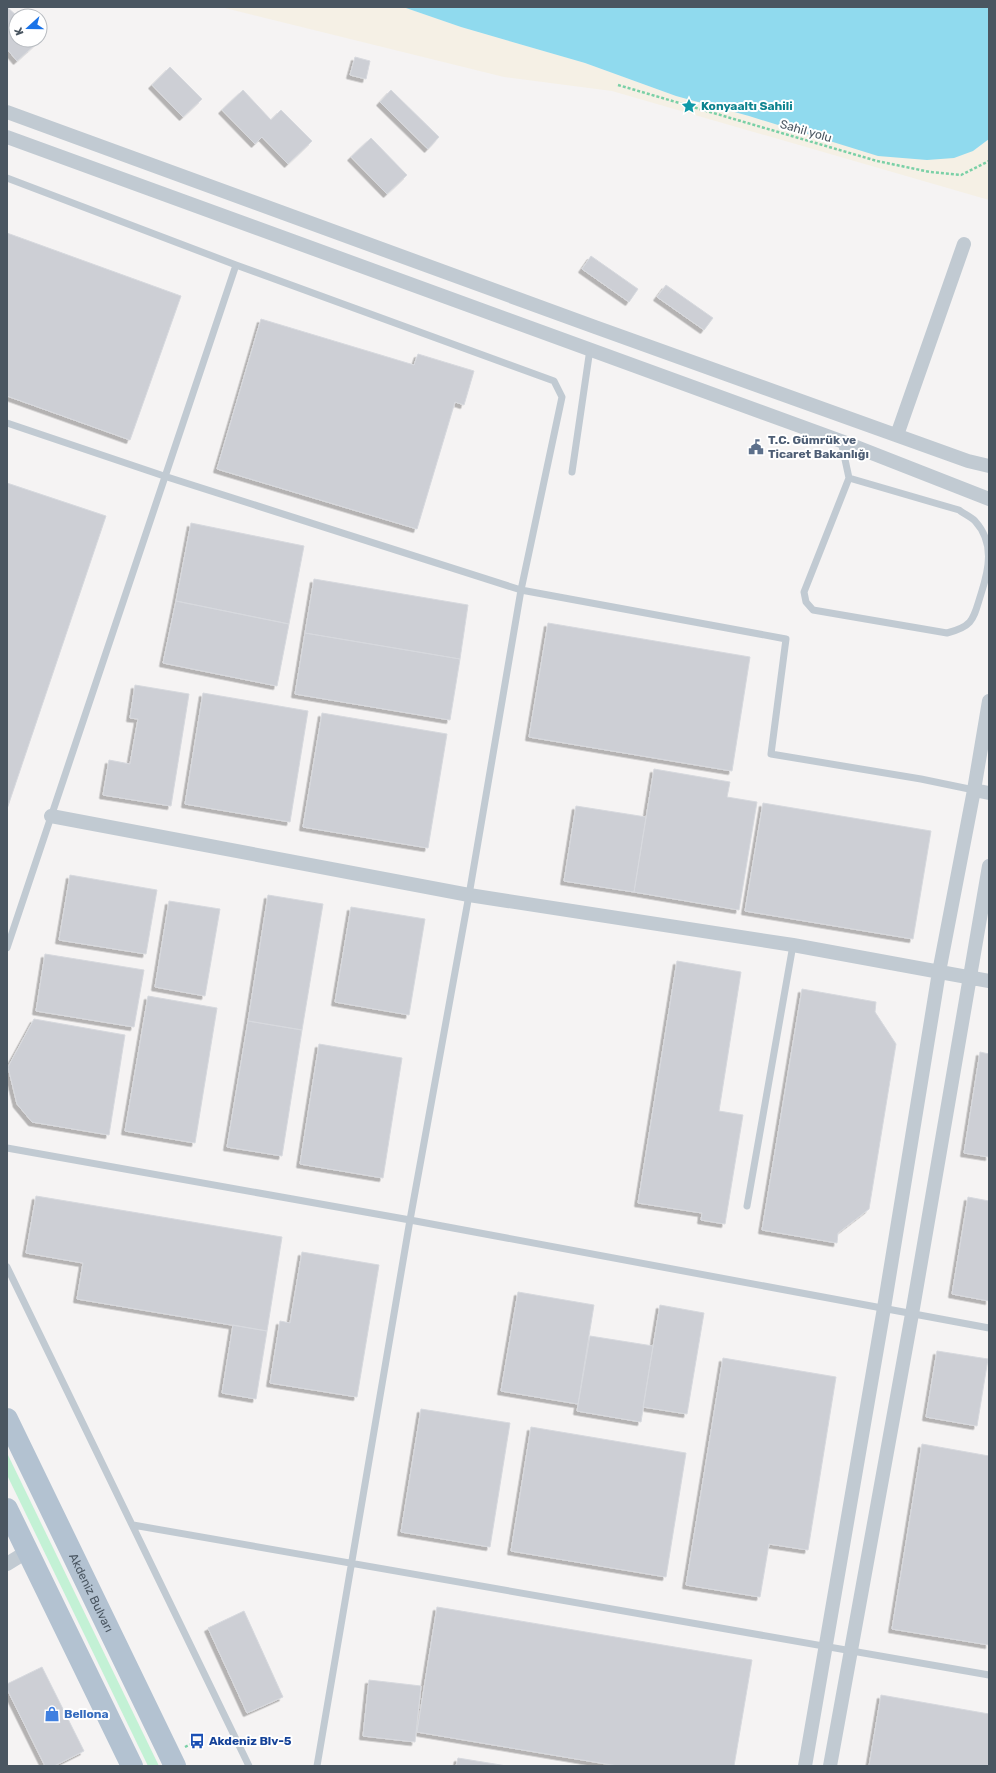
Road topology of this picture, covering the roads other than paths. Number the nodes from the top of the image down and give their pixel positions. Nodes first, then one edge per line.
1 (7, 112) edge
2 (7, 138) edge
3 (7, 178) edge
4 (286, 214) junction
5 (310, 222) junction
6 (279, 236) junction
7 (302, 244) junction
8 (964, 244) dead end
9 (236, 265) junction
10 (590, 349) junction
11 (7, 423) edge
12 (897, 435) junction
13 (841, 441) junction
14 (989, 466) edge
15 (572, 472) dead end
16 (164, 476) junction
17 (849, 478) junction
18 (989, 500) edge
19 (986, 533) edge
20 (521, 590) junction
21 (989, 701) edge
22 (986, 738) edge
23 (974, 790) junction
24 (989, 793) edge
25 (51, 816) junction
26 (989, 866) edge
27 (469, 895) junction
28 (793, 945) junction
29 (7, 948) edge
30 (939, 972) junction
31 (970, 978) junction
32 (989, 981) edge
33 (7, 1148) edge
34 (747, 1206) dead end
35 (410, 1220) junction
36 (7, 1267) edge
37 (884, 1308) junction
38 (912, 1314) junction
39 (989, 1328) edge
40 (7, 1419) edge
41 (7, 1509) edge
42 (133, 1525) junction
43 (28, 1551) junction
44 (352, 1563) junction
45 (7, 1564) edge
46 (826, 1646) junction
47 (852, 1652) junction
48 (989, 1675) edge
49 (132, 1766) edge
50 (175, 1766) edge
51 (250, 1766) edge
52 (317, 1766) edge
53 (805, 1766) edge
54 (830, 1766) edge

1 - 4 street
2 - 6 street
3 - 9 lane
4 - 5 street
4 - 6 street
5 - 7 street
5 - 12 street
6 - 7 street
7 - 10 street
8 - 12 street
9 - 16 lane
9 - 20 lane
10 - 13 street
10 - 15 lane
11 - 16 lane
12 - 14 street
13 - 17 lane
13 - 18 street
16 - 20 lane
16 - 25 lane
17 - 19 lane
17 - 19 lane
20 - 23 lane
20 - 27 lane
21 - 22 street
22 - 23 street
23 - 24 street
23 - 30 street
25 - 27 street
25 - 29 lane
26 - 31 street
27 - 28 street
27 - 35 lane
28 - 30 street
28 - 34 lane
30 - 31 street
30 - 37 street
31 - 32 street
31 - 38 street
33 - 35 lane
35 - 37 lane
35 - 44 lane
36 - 42 lane
37 - 38 lane
37 - 46 street
38 - 39 lane
38 - 47 street
40 - 50 main road, Akdeniz Bulvarı
41 - 43 main road
42 - 44 lane
42 - 51 lane
43 - 45 street
43 - 49 main road
44 - 46 lane
44 - 52 lane
46 - 47 lane
46 - 53 street
47 - 48 lane
47 - 54 street

